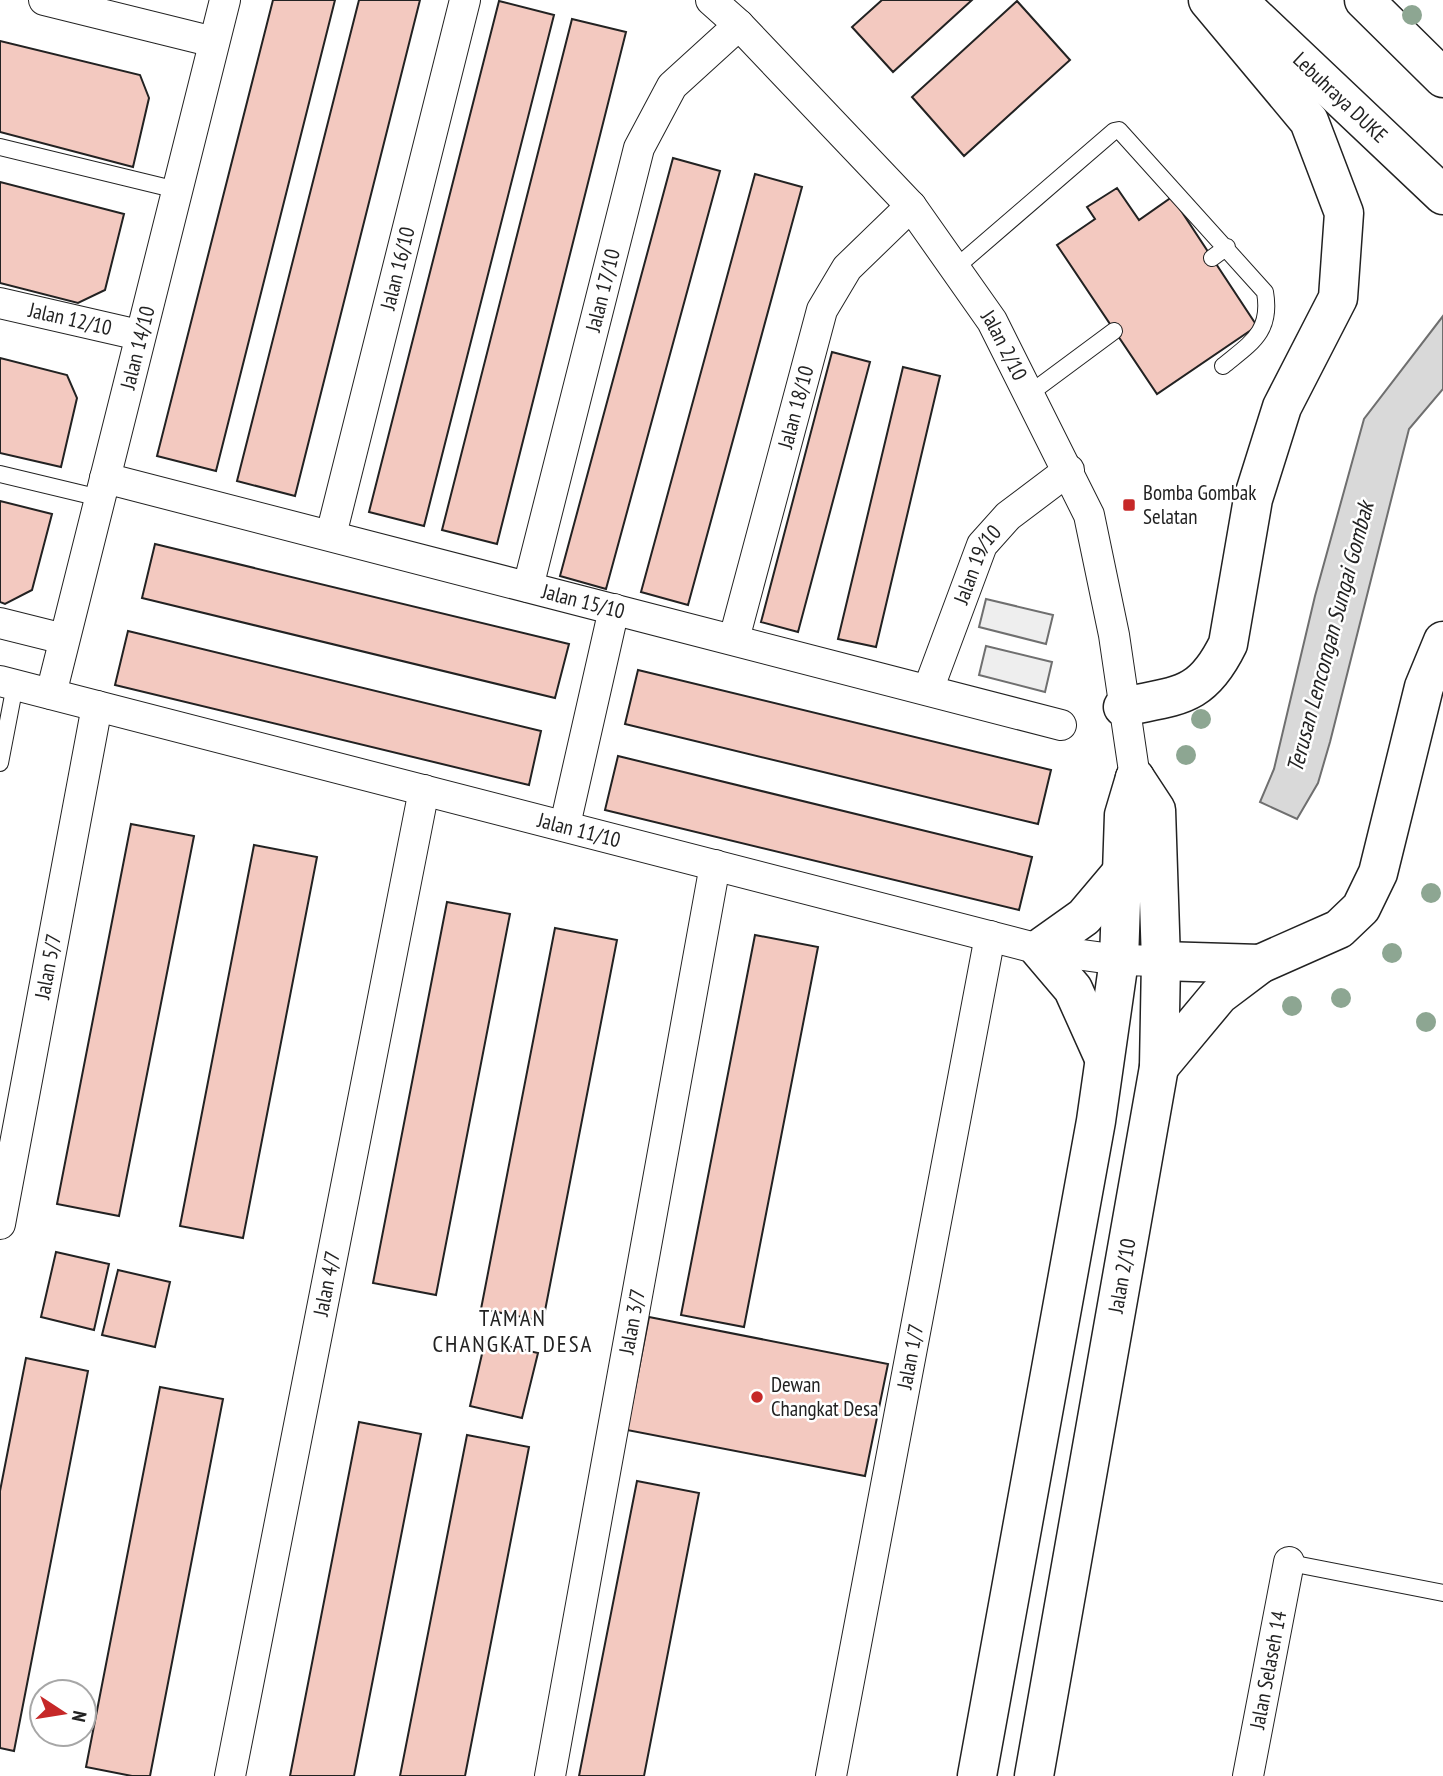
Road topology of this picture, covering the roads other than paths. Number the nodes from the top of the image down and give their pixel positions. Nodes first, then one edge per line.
1 (44, 0) edge
2 (225, 0) edge
3 (466, 0) edge
4 (711, 0) edge
5 (1208, 0) edge
6 (1237, 0) edge
7 (1364, 0) edge
8 (739, 24) junction
9 (214, 42) junction
10 (1443, 78) edge
11 (0, 147) edge
12 (177, 190) junction
13 (1443, 195) edge
14 (911, 206) junction
15 (1227, 247) junction
16 (1212, 258) dead end
17 (954, 268) junction
18 (0, 303) edge
19 (1114, 331) dead end
20 (139, 335) junction
21 (1223, 366) dead end
22 (1029, 394) junction
23 (1069, 470) junction
24 (0, 474) edge
25 (102, 488) junction
26 (331, 536) junction
27 (528, 587) junction
28 (614, 609) junction
29 (0, 623) edge
30 (64, 639) junction
31 (734, 639) junction
32 (1443, 640) edge
33 (8, 683) edge
34 (928, 690) junction
35 (51, 694) junction
36 (97, 706) junction
37 (1123, 707) junction
38 (1061, 725) dead end
39 (0, 763) edge
40 (1135, 778) junction
41 (424, 790) junction
42 (565, 825) junction
43 (715, 865) junction
44 (1122, 872) junction
45 (990, 936) junction
46 (1039, 949) junction
47 (1119, 960) junction
48 (1161, 961) junction
49 (1260, 964) junction
50 (1105, 1062) junction
51 (1159, 1067) junction
52 (0, 1224) edge
53 (1282, 1562) joint
54 (1443, 1593) edge
55 (230, 1776) edge
56 (550, 1776) edge
57 (831, 1776) edge
58 (976, 1776) edge
59 (1034, 1776) edge
60 (1248, 1776) edge

1 - 9 street
2 - 9 street, Jalan 14/10
3 - 26 street, Jalan 16/10
4 - 8 street, Jalan 2/10
5 - 37 main road
6 - 13 main road, Lebuhraya DUKE
7 - 10 main road
8 - 14 street, Jalan 2/10
8 - 27 street, Jalan 17/10
9 - 12 street, Jalan 14/10
11 - 12 lane
12 - 20 street, Jalan 14/10
14 - 17 street, Jalan 2/10
14 - 31 street, Jalan 18/10
15 - 16 lane
15 - 17 lane
15 - 21 lane
17 - 22 street, Jalan 2/10
18 - 20 street, Jalan 12/10
19 - 22 lane
20 - 25 street, Jalan 14/10
22 - 23 street, Jalan 2/10
23 - 34 street, Jalan 19/10
23 - 37 street, Jalan 2/10
24 - 25 lane
25 - 26 street, Jalan 15/10
25 - 30 street, Jalan 14/10
26 - 27 street, Jalan 15/10
27 - 28 street, Jalan 15/10
28 - 31 street, Jalan 15/10
28 - 42 street
29 - 30 street
30 - 35 street, Jalan 14/10
31 - 34 street, Jalan 15/10
32 - 49 main road
33 - 35 street, Jalan 11/10
33 - 39 lane
34 - 38 street, Jalan 15/10
35 - 36 street, Jalan 11/10
36 - 41 street, Jalan 11/10
36 - 52 street, Jalan 5/7
37 - 40 street, Jalan 2/10
40 - 44 main road, Jalan 2/10
40 - 48 main road, Jalan 2/10
41 - 42 street, Jalan 11/10
41 - 55 street, Jalan 4/7
42 - 43 street, Jalan 11/10
43 - 45 street, Jalan 11/10
43 - 56 street, Jalan 3/7
44 - 46 main road
44 - 47 main road, Jalan 2/10
45 - 46 street, Jalan 11/10
45 - 57 street, Jalan 1/7
46 - 47 street, Jalan 11/10
46 - 50 main road
47 - 48 street, Jalan 11/10
47 - 50 main road, Jalan 2/10
48 - 49 main road
48 - 51 main road, Jalan 2/10
49 - 51 main road
50 - 58 main road, Jalan 2/10
51 - 59 main road, Jalan 2/10
53 - 54 lane
53 - 60 street, Jalan Selaseh 14

